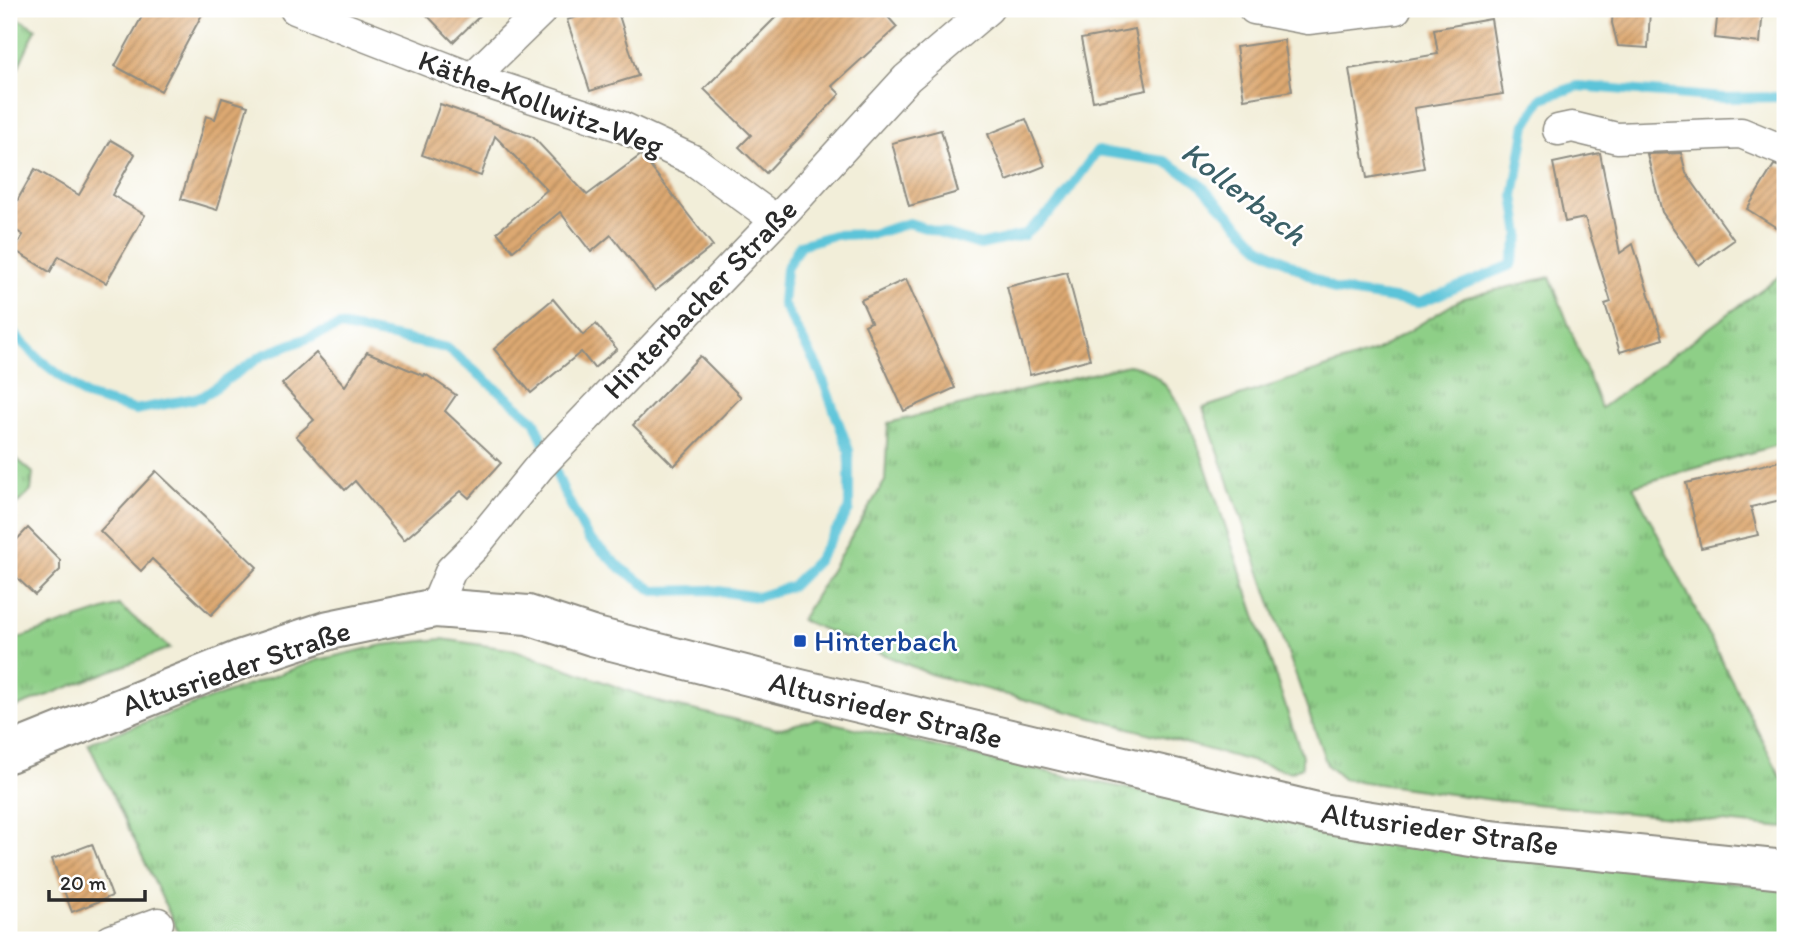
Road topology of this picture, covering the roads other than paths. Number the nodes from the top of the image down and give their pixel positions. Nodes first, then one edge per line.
1 (295, 9) edge
2 (542, 9) edge
3 (988, 9) edge
4 (1254, 9) edge
5 (1396, 9) edge
6 (472, 78) junction
7 (1558, 130) dead end
8 (1785, 152) edge
9 (776, 220) junction
10 (435, 608) junction
11 (9, 752) edge
12 (1785, 870) edge
13 (158, 923) dead end
14 (111, 940) edge

1 - 6 street, Käthe-Kollwitz-Weg
2 - 6 street
3 - 9 street, Hinterbacher Straße
4 - 5 street
6 - 9 street, Käthe-Kollwitz-Weg
7 - 8 street
9 - 10 street, Hinterbacher Straße
10 - 11 main road, Altusrieder Straße
10 - 12 main road, Altusrieder Straße
13 - 14 street

